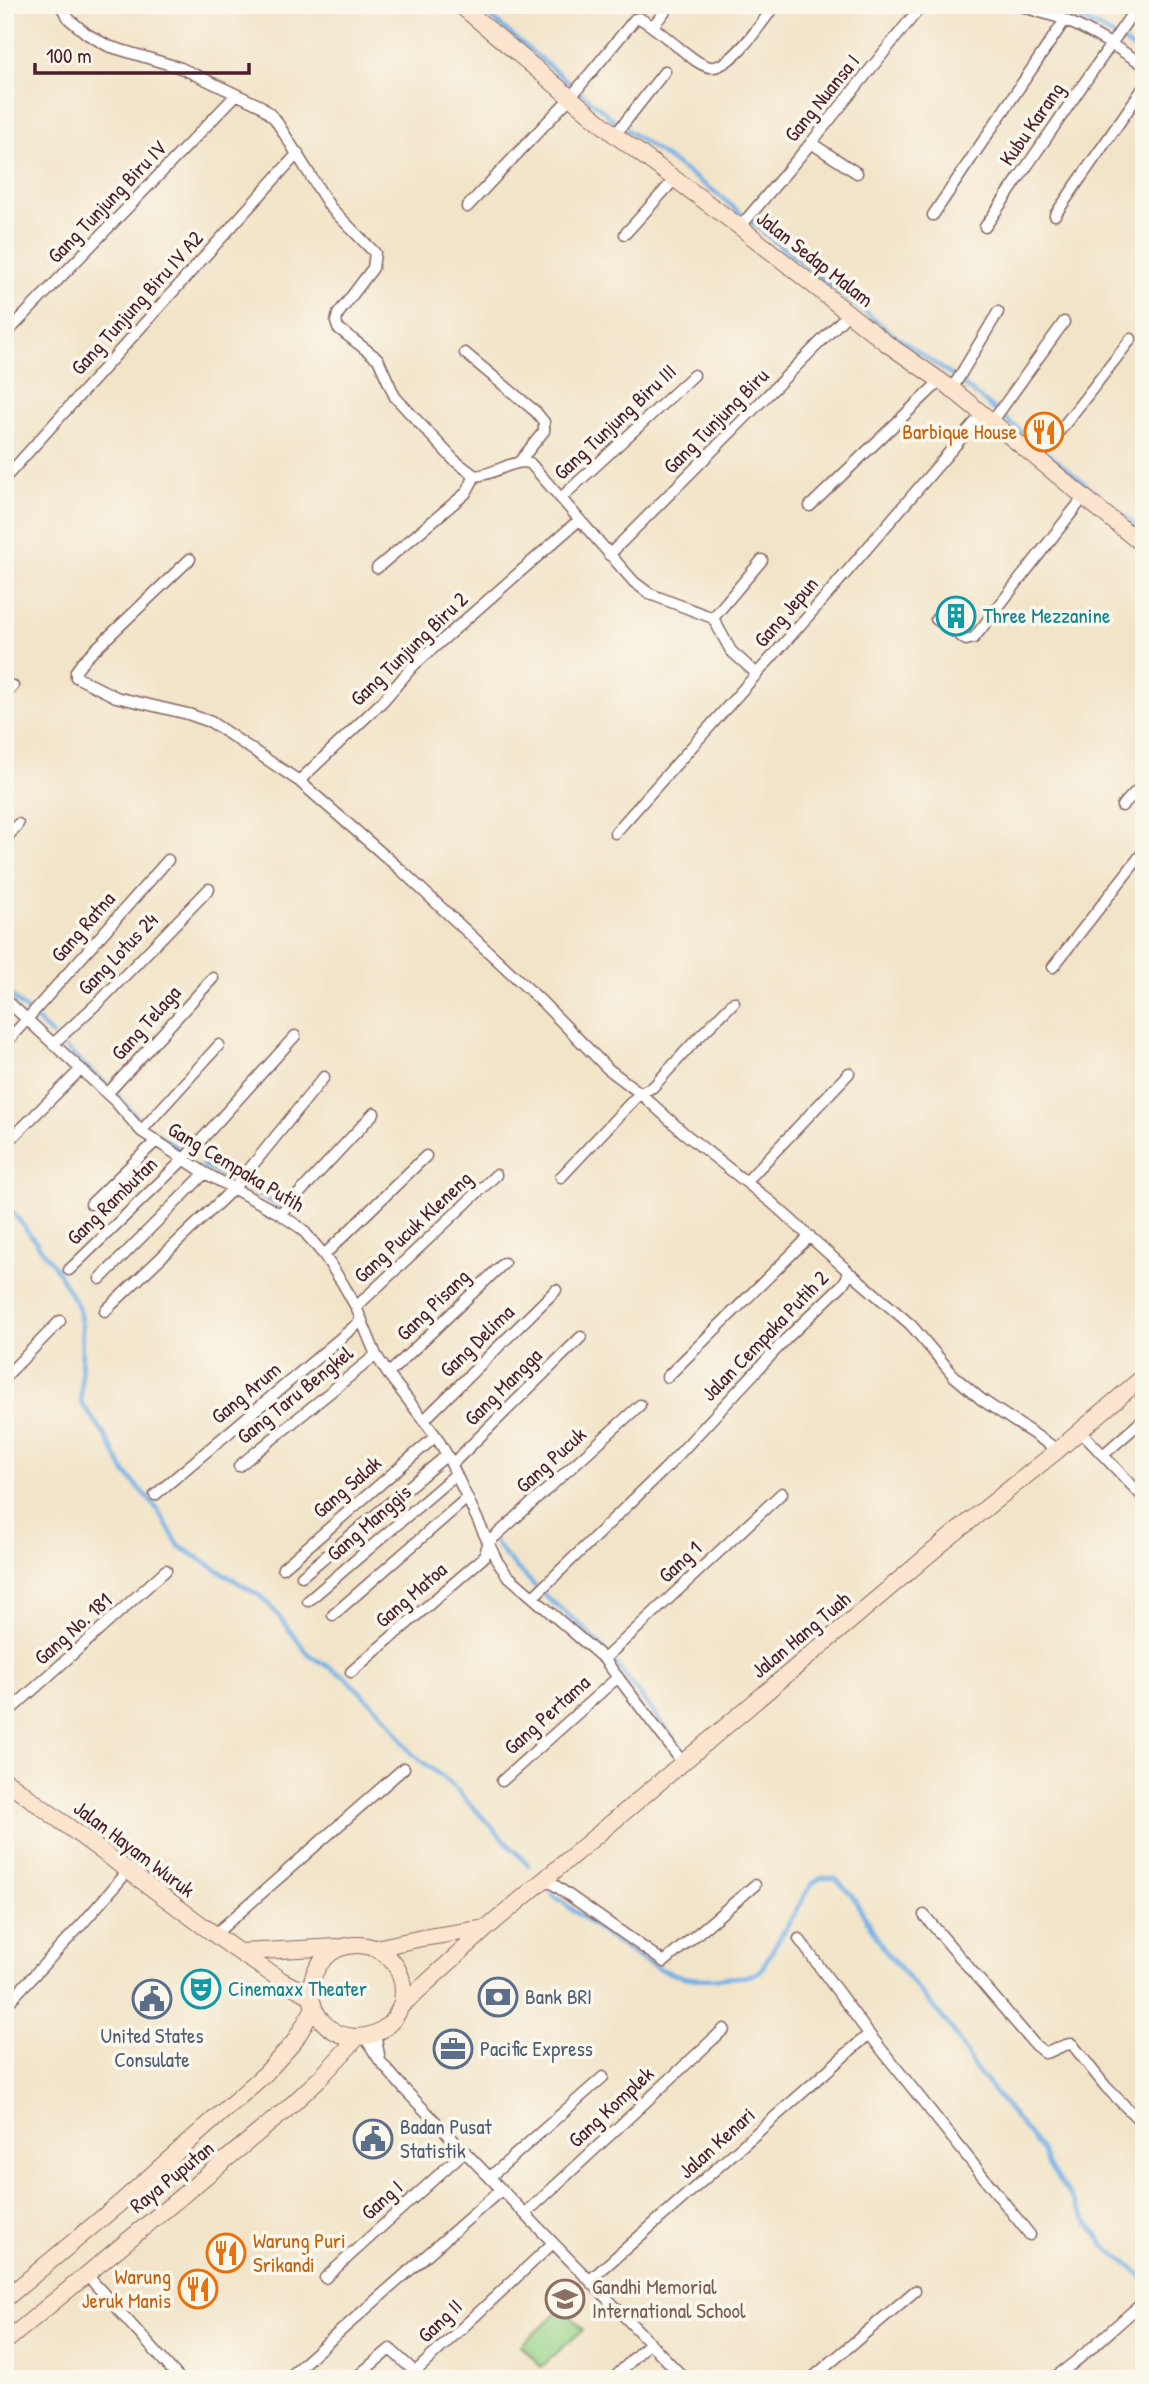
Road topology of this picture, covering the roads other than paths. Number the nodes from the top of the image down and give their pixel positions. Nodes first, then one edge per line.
1 (60, 5) edge
2 (460, 5) edge
3 (670, 5) edge
4 (775, 5) edge
5 (922, 5) edge
6 (1020, 5) edge
7 (1138, 5) edge
8 (1035, 8) edge
9 (1065, 20) junction
10 (653, 26) junction
11 (1113, 38) junction
12 (1144, 65) edge
13 (665, 71) dead end
14 (1144, 87) edge
15 (576, 92) junction
16 (236, 95) junction
17 (621, 127) junction
18 (811, 143) junction
19 (298, 153) junction
20 (857, 173) dead end
21 (675, 179) junction
22 (467, 207) dead end
23 (933, 215) dead end
24 (1055, 215) dead end
25 (744, 221) junction
26 (985, 227) dead end
27 (625, 234) dead end
28 (998, 312) dead end
29 (849, 313) junction
30 (1063, 322) dead end
31 (5, 335) edge
32 (1131, 339) dead end
33 (465, 353) dead end
34 (694, 375) dead end
35 (951, 383) junction
36 (993, 416) junction
37 (1039, 458) junction
38 (520, 461) junction
39 (475, 476) junction
40 (5, 478) edge
41 (562, 497) junction
42 (1083, 498) junction
43 (810, 506) dead end
44 (579, 520) junction
45 (1144, 546) edge
46 (609, 555) junction
47 (190, 559) dead end
48 (762, 560) dead end
49 (377, 568) dead end
50 (713, 618) junction
51 (936, 619) dead end
52 (757, 674) junction
53 (13, 686) dead end
54 (5, 695) edge
55 (299, 782) junction
56 (1144, 783) edge
57 (1122, 806) dead end
58 (18, 824) dead end
59 (615, 833) dead end
60 (5, 840) edge
61 (1144, 851) edge
62 (168, 860) dead end
63 (209, 889) dead end
64 (1052, 967) dead end
65 (214, 978) dead end
66 (5, 999) edge
67 (734, 1002) dead end
68 (27, 1020) junction
69 (295, 1036) dead end
70 (5, 1044) edge
71 (53, 1044) junction
72 (219, 1045) dead end
73 (81, 1069) junction
74 (849, 1073) dead end
75 (324, 1077) dead end
76 (640, 1093) junction
77 (107, 1094) junction
78 (374, 1113) dead end
79 (141, 1131) junction
80 (156, 1140) junction
81 (8, 1142) dead end
82 (426, 1156) dead end
83 (184, 1159) junction
84 (205, 1173) junction
85 (496, 1175) dead end
86 (561, 1177) dead end
87 (747, 1181) junction
88 (234, 1188) junction
89 (91, 1204) dead end
90 (280, 1214) junction
91 (810, 1236) junction
92 (324, 1255) junction
93 (504, 1263) dead end
94 (69, 1270) dead end
95 (848, 1274) junction
96 (100, 1279) dead end
97 (556, 1290) dead end
98 (356, 1307) junction
99 (105, 1311) dead end
100 (362, 1320) junction
101 (60, 1321) dead end
102 (581, 1337) dead end
103 (376, 1355) junction
104 (388, 1374) junction
105 (5, 1377) edge
106 (667, 1377) dead end
107 (1144, 1377) edge
108 (640, 1405) dead end
109 (1144, 1419) edge
110 (424, 1420) junction
111 (1080, 1432) junction
112 (436, 1436) junction
113 (1058, 1450) junction
114 (1103, 1455) junction
115 (452, 1464) junction
116 (239, 1466) dead end
117 (782, 1493) dead end
118 (155, 1495) dead end
119 (467, 1498) junction
120 (1144, 1498) edge
121 (489, 1542) junction
122 (283, 1568) dead end
123 (166, 1570) dead end
124 (302, 1576) dead end
125 (533, 1598) junction
126 (308, 1601) dead end
127 (333, 1615) dead end
128 (604, 1659) junction
129 (351, 1672) dead end
130 (618, 1677) junction
131 (5, 1715) edge
132 (683, 1763) junction
133 (404, 1768) dead end
134 (5, 1780) edge
135 (502, 1781) dead end
136 (129, 1870) junction
137 (546, 1879) junction
138 (755, 1885) dead end
139 (924, 1915) dead end
140 (487, 1928) junction
141 (214, 1935) junction
142 (799, 1939) dead end
143 (344, 1946) junction
144 (376, 1948) junction
145 (239, 1952) junction
146 (312, 2002) junction
147 (5, 2006) edge
148 (400, 2007) junction
149 (724, 2029) dead end
150 (869, 2034) junction
151 (365, 2035) junction
152 (603, 2077) dead end
153 (1144, 2125) edge
154 (465, 2151) junction
155 (490, 2177) junction
156 (502, 2189) junction
157 (525, 2214) junction
158 (1030, 2235) dead end
159 (554, 2243) junction
160 (86, 2274) junction
161 (325, 2278) dead end
162 (590, 2280) junction
163 (915, 2291) dead end
164 (5, 2299) edge
165 (1142, 2303) edge
166 (5, 2342) edge
167 (650, 2342) junction
168 (294, 2372) dead end
169 (362, 2376) edge
170 (682, 2378) edge
171 (180, 2379) edge
172 (613, 2379) edge
173 (811, 2379) edge
174 (1052, 2379) edge

1 - 16 street
2 - 15 main road, Jalan Sedap Malam
3 - 10 street
4 - 10 street
5 - 18 street, Gang Nuansa I
6 - 8 street
7 - 11 street, Kubu Karang
8 - 9 street
9 - 11 street
9 - 23 street
10 - 15 street
11 - 12 street
11 - 26 street, Kubu Karang
13 - 17 street
14 - 24 street
15 - 17 main road, Jalan Sedap Malam
15 - 22 street
16 - 19 street
16 - 31 street, Gang Tunjung Biru IV
17 - 21 main road, Jalan Sedap Malam
18 - 20 street
18 - 25 street, Gang Nuansa I
19 - 39 street
19 - 40 street, Gang Tunjung Biru IV A2
21 - 25 main road, Jalan Sedap Malam
21 - 27 street
25 - 29 main road, Jalan Sedap Malam
28 - 35 street
29 - 35 main road, Jalan Sedap Malam
29 - 46 street, Gang Tunjung Biru
30 - 36 street, Gang Jepun
32 - 37 street
33 - 38 street
34 - 41 street, Gang Tunjung Biru III
35 - 36 main road, Jalan Sedap Malam
35 - 43 street
36 - 37 main road, Jalan Sedap Malam
36 - 52 street, Gang Jepun
37 - 42 main road, Jalan Sedap Malam
38 - 39 street
38 - 41 street
39 - 49 street
41 - 44 street
42 - 45 main road, Jalan Sedap Malam
42 - 51 street
44 - 46 street
44 - 55 street, Gang Tunjung Biru 2
46 - 50 street
47 - 55 street, Jalan Cempaka Putih 2
48 - 50 street
50 - 52 street
52 - 59 street, Gang Jepun
53 - 54 street
55 - 76 street, Jalan Cempaka Putih 2
56 - 57 street
58 - 60 street
61 - 64 street
62 - 68 street, Gang Ratna
63 - 71 street, Gang Lotus 24
65 - 77 street, Gang Telaga
66 - 68 street, Gang Cempaka Putih
67 - 76 street
68 - 70 street, Gang Ratna
68 - 71 street, Gang Cempaka Putih
69 - 83 street, Gang Rambutan
71 - 73 street, Gang Cempaka Putih
72 - 79 street
73 - 77 street, Gang Cempaka Putih
73 - 81 street
74 - 87 street
75 - 88 street
76 - 86 street
76 - 87 street, Jalan Cempaka Putih 2
77 - 79 street, Gang Cempaka Putih
78 - 90 street
79 - 80 street, Gang Cempaka Putih
80 - 83 street, Gang Cempaka Putih
80 - 89 street
82 - 92 street
83 - 84 street, Gang Cempaka Putih
83 - 94 street, Gang Rambutan
84 - 88 street, Gang Cempaka Putih
84 - 96 street
85 - 98 street, Gang Pucuk Kleneng
87 - 91 street, Jalan Cempaka Putih 2
88 - 90 street, Gang Cempaka Putih
88 - 99 street
90 - 92 street, Gang Cempaka Putih
91 - 95 street, Jalan Cempaka Putih 2
91 - 106 street
92 - 98 street, Gang Cempaka Putih
93 - 104 street, Gang Pisang
95 - 113 street
95 - 125 street, Jalan Cempaka Putih 2
97 - 110 street, Gang Delima
98 - 100 street, Gang Cempaka Putih
100 - 103 street, Gang Cempaka Putih
100 - 118 street, Gang Arum
101 - 105 street
102 - 115 street, Gang Mangga
103 - 104 street, Gang Cempaka Putih
103 - 116 street, Gang Taru Bengkel
104 - 110 street, Gang Cempaka Putih
107 - 111 main road, Jalan Hang Tuah
108 - 121 street, Gang Pucuk
109 - 114 street
110 - 112 street, Gang Cempaka Putih
111 - 113 main road, Jalan Hang Tuah
111 - 114 street
112 - 115 street, Gang Cempaka Putih
112 - 122 street, Gang Salak
113 - 132 main road, Jalan Hang Tuah
114 - 120 street
115 - 119 street, Gang Cempaka Putih
115 - 124 street
115 - 126 street, Gang Manggis
117 - 128 street, Gang 1
119 - 121 street, Gang Cempaka Putih
119 - 127 street
121 - 125 street, Gang Cempaka Putih
121 - 129 street, Gang Matoa
123 - 131 street, Gang No. 181
125 - 128 street, Gang Cempaka Putih
128 - 130 street, Gang Cempaka Putih
130 - 132 street, Gang Cempaka Putih
130 - 135 street, Gang Pertama
132 - 137 main road, Jalan Hang Tuah
133 - 141 street
134 - 136 main road, Jalan Hayam Wuruk
136 - 141 main road, Jalan Hayam Wuruk
136 - 147 street
137 - 138 street
137 - 140 main road, Jalan Hang Tuah
139 - 153 street
140 - 144 main road
140 - 148 main road, Jalan Hang Tuah
141 - 145 main road, Jalan Hayam Wuruk
142 - 150 street
143 - 144 main road
143 - 145 main road
143 - 146 main road
144 - 148 main road
145 - 146 main road, Jalan Hayam Wuruk
146 - 151 main road
146 - 164 main road, Raya Puputan
148 - 151 main road
149 - 157 street, Gang Komplek
150 - 158 street
150 - 162 street, Jalan Kenari
151 - 154 street
151 - 160 main road, Raya Puputan
152 - 155 street
154 - 155 street
154 - 161 street, Gang I
155 - 156 street
156 - 157 street
156 - 168 street
157 - 159 street
159 - 162 street
159 - 169 street, Gang II
160 - 166 main road, Raya Puputan
160 - 171 street
162 - 167 street
163 - 173 street
165 - 174 street
167 - 170 street
167 - 172 street

